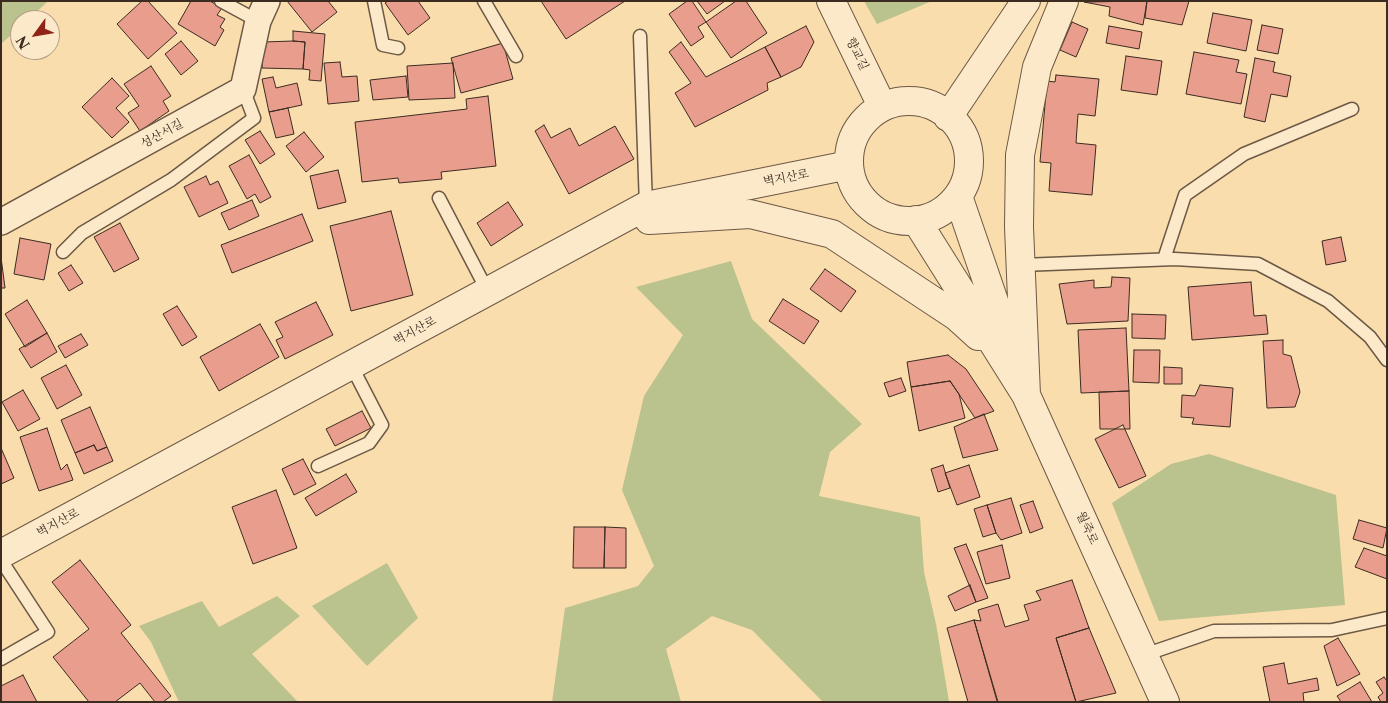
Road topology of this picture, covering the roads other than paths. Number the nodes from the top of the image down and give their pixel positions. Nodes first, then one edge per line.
1 (221, 1) edge
2 (374, 1) edge
3 (484, 1) edge
4 (832, 1) edge
5 (1026, 1) edge
6 (1064, 1) edge
7 (263, 11) edge
8 (640, 36) dead end
9 (398, 48) dead end
10 (516, 56) dead end
11 (243, 89) junction
12 (882, 106) junction
13 (1352, 109) dead end
14 (948, 116) junction
15 (849, 165) junction
16 (958, 196) junction
17 (439, 198) dead end
18 (646, 206) junction
19 (916, 220) junction
20 (1, 222) edge
21 (618, 222) junction
22 (63, 252) dead end
23 (1164, 259) junction
24 (1022, 265) junction
25 (488, 292) junction
26 (1001, 358) junction
27 (1387, 360) edge
28 (351, 365) junction
29 (1026, 395) junction
30 (318, 466) dead end
31 (1, 554) edge
32 (1, 560) edge
33 (1387, 618) edge
34 (1144, 655) junction
35 (1, 659) edge
36 (1165, 702) edge

1 - 7 lane
2 - 9 lane
3 - 10 lane
4 - 12 street, 향교길
5 - 14 street
6 - 24 street
7 - 11 street
8 - 18 lane
11 - 20 street, 성산서길
11 - 22 lane
12 - 14 street
12 - 15 street
13 - 23 lane
14 - 16 street
15 - 18 street, 벽지산로
15 - 19 street
16 - 19 street
16 - 29 street
17 - 25 lane
18 - 21 street, 벽지산로
19 - 26 street
21 - 25 street, 벽지산로
21 - 26 street
23 - 24 lane
23 - 27 lane
24 - 29 street
25 - 28 street, 벽지산로
26 - 29 street, 월죽로
28 - 30 lane
28 - 31 street, 벽지산로
29 - 34 street, 월죽로
32 - 35 lane
33 - 34 lane
34 - 36 street, 월죽로

